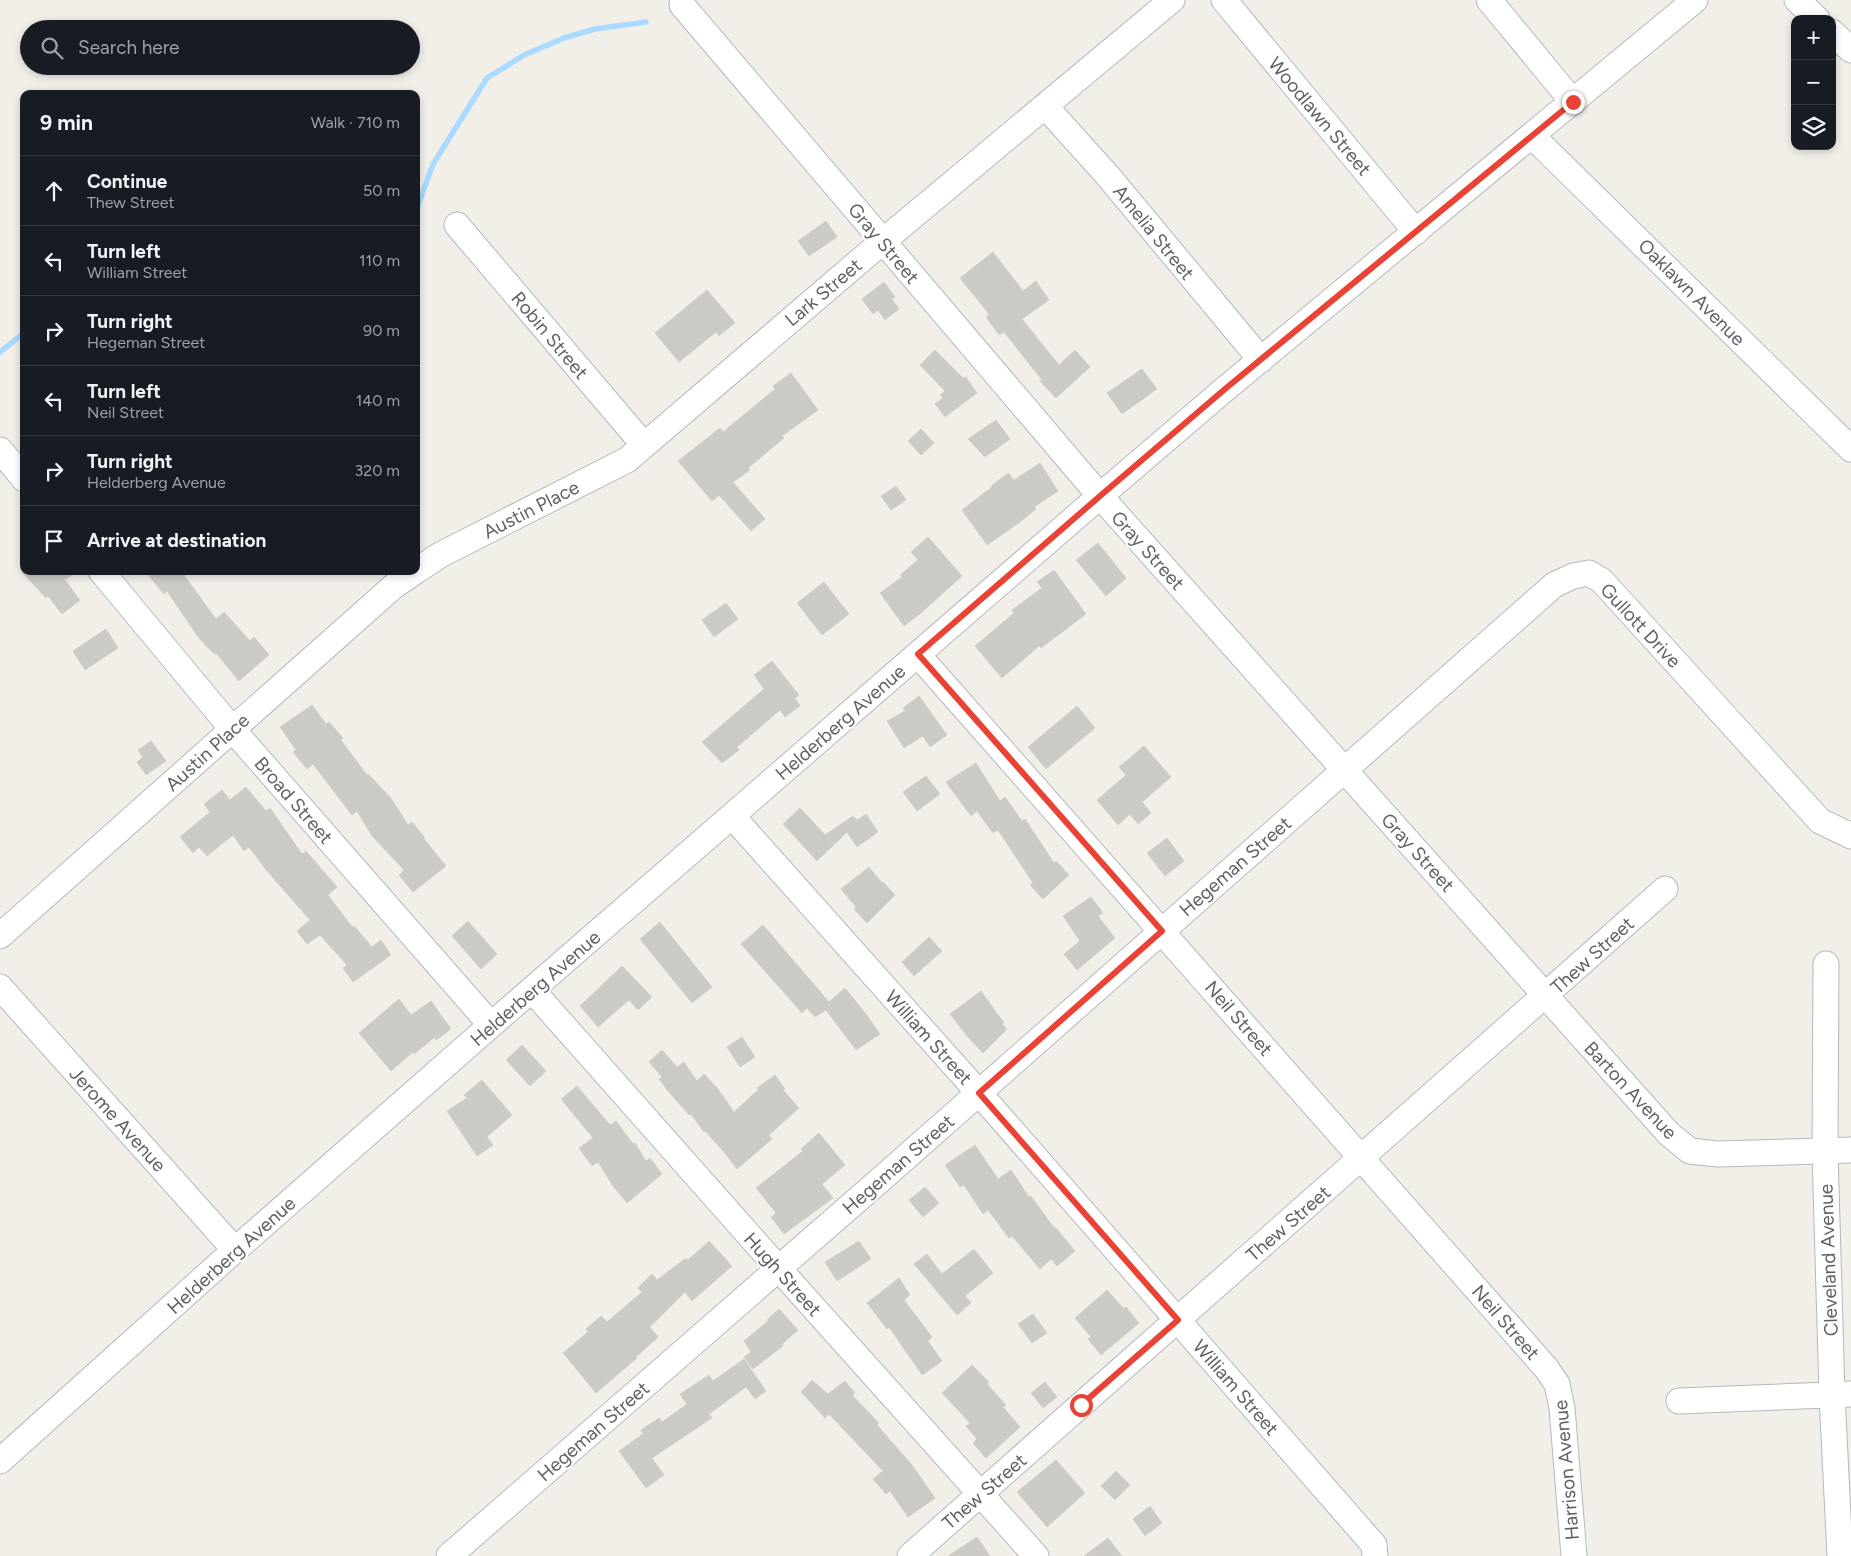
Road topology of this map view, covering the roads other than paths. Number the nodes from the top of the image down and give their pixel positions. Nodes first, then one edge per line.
1 (1172, 0) edge
2 (1224, 0) edge
3 (1489, 0) edge
4 (1695, 0) edge
5 (1797, 0) edge
6 (682, 6) dead end
7 (1814, 15) edge
8 (1836, 36) edge
9 (1851, 50) edge
10 (1573, 102) junction
11 (1044, 106) junction
12 (1532, 136) junction
13 (457, 225) dead end
14 (1416, 232) junction
15 (882, 242) junction
16 (1261, 360) junction
17 (643, 444) junction
18 (1851, 449) edge
19 (0, 450) edge
20 (20, 473) edge
21 (1100, 496) junction
22 (420, 568) edge
23 (104, 575) edge
24 (410, 575) edge
25 (918, 654) junction
26 (233, 730) junction
27 (1344, 770) junction
28 (732, 816) junction
29 (1851, 836) edge
30 (1665, 889) dead end
31 (1162, 931) junction
32 (0, 936) edge
33 (1826, 964) dead end
34 (0, 987) edge
35 (532, 990) junction
36 (1545, 996) junction
37 (491, 1025) junction
38 (979, 1093) junction
39 (1851, 1150) edge
40 (1825, 1151) junction
41 (1362, 1158) junction
42 (235, 1250) junction
43 (779, 1269) junction
44 (1178, 1320) junction
45 (1557, 1384) joint
46 (1841, 1395) edge
47 (1679, 1401) dead end
48 (0, 1461) edge
49 (980, 1494) junction
50 (449, 1556) edge
51 (910, 1556) edge
52 (1036, 1556) edge
53 (1375, 1556) edge
54 (1574, 1556) edge
55 (1840, 1556) edge

1 - 11 street, Lark Street
2 - 14 street, Woodlawn Street
3 - 10 street
4 - 10 street, Helderberg Avenue
5 - 7 street
6 - 15 street, Gray Street
8 - 9 street
10 - 12 street, Helderberg Avenue
11 - 15 street, Lark Street
11 - 16 street, Amelia Street
12 - 14 street, Helderberg Avenue
12 - 18 street, Oaklawn Avenue
13 - 17 street, Robin Street
14 - 16 street, Helderberg Avenue
15 - 17 street, Lark Street
15 - 21 street, Gray Street
16 - 21 street, Helderberg Avenue
17 - 22 street, Austin Place
19 - 20 street
21 - 25 street, Helderberg Avenue
21 - 27 street, Gray Street
23 - 26 street, Broad Street
24 - 26 street, Austin Place
25 - 28 street, Helderberg Avenue
25 - 31 street, Neil Street
26 - 32 street, Austin Place
26 - 37 street, Broad Street
27 - 29 street, Gullott Drive
27 - 31 street, Hegeman Street
27 - 36 street, Gray Street
28 - 35 street, Helderberg Avenue
28 - 38 street, William Street
30 - 36 street, Thew Street
31 - 38 street, Hegeman Street
31 - 41 street, Neil Street
33 - 40 street, Cleveland Avenue
34 - 42 street, Jerome Avenue
35 - 37 street, Helderberg Avenue
35 - 43 street, Hugh Street
36 - 40 street, Barton Avenue
36 - 41 street, Thew Street
37 - 42 street, Helderberg Avenue
38 - 43 street, Hegeman Street
38 - 44 street, William Street
39 - 40 street, Barton Avenue
40 - 46 street, Cleveland Avenue
41 - 44 street, Thew Street
41 - 45 street, Neil Street
42 - 48 street, Helderberg Avenue
43 - 49 street, Hugh Street
43 - 50 street, Hegeman Street
44 - 49 street, Thew Street
44 - 53 street, William Street
45 - 54 street, Harrison Avenue
46 - 47 street
46 - 55 street, Cleveland Avenue
49 - 51 street, Thew Street
49 - 52 street, Hugh Street

